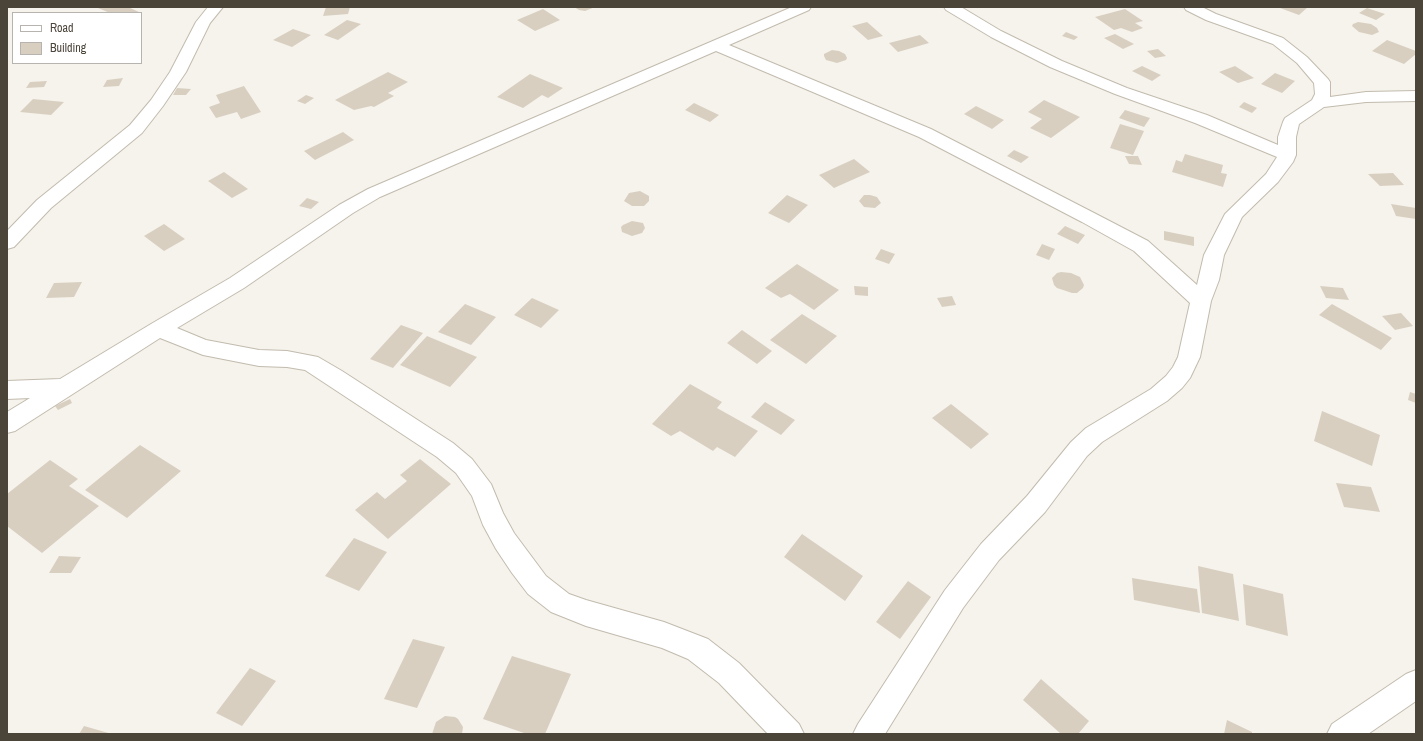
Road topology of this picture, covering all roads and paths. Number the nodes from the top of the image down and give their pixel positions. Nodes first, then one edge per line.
1 (216, 7) edge
2 (804, 7) edge
3 (951, 7) edge
4 (1191, 7) edge
5 (1208, 12) edge
6 (716, 44) junction
7 (1416, 96) edge
8 (1319, 103) junction
9 (1287, 155) junction
10 (7, 242) edge
11 (1201, 301) junction
12 (158, 329) junction
13 (63, 388) junction
14 (7, 390) edge
15 (7, 424) edge
16 (1416, 684) edge
17 (789, 734) edge
18 (868, 734) edge
19 (1342, 734) edge

1 - 10 street
2 - 6 street
3 - 9 street
4 - 5 street
5 - 8 street
6 - 11 street
6 - 12 street
7 - 8 street
8 - 9 street
9 - 11 street
11 - 18 street
12 - 13 street
12 - 17 street
13 - 14 street
13 - 15 street
16 - 19 street

